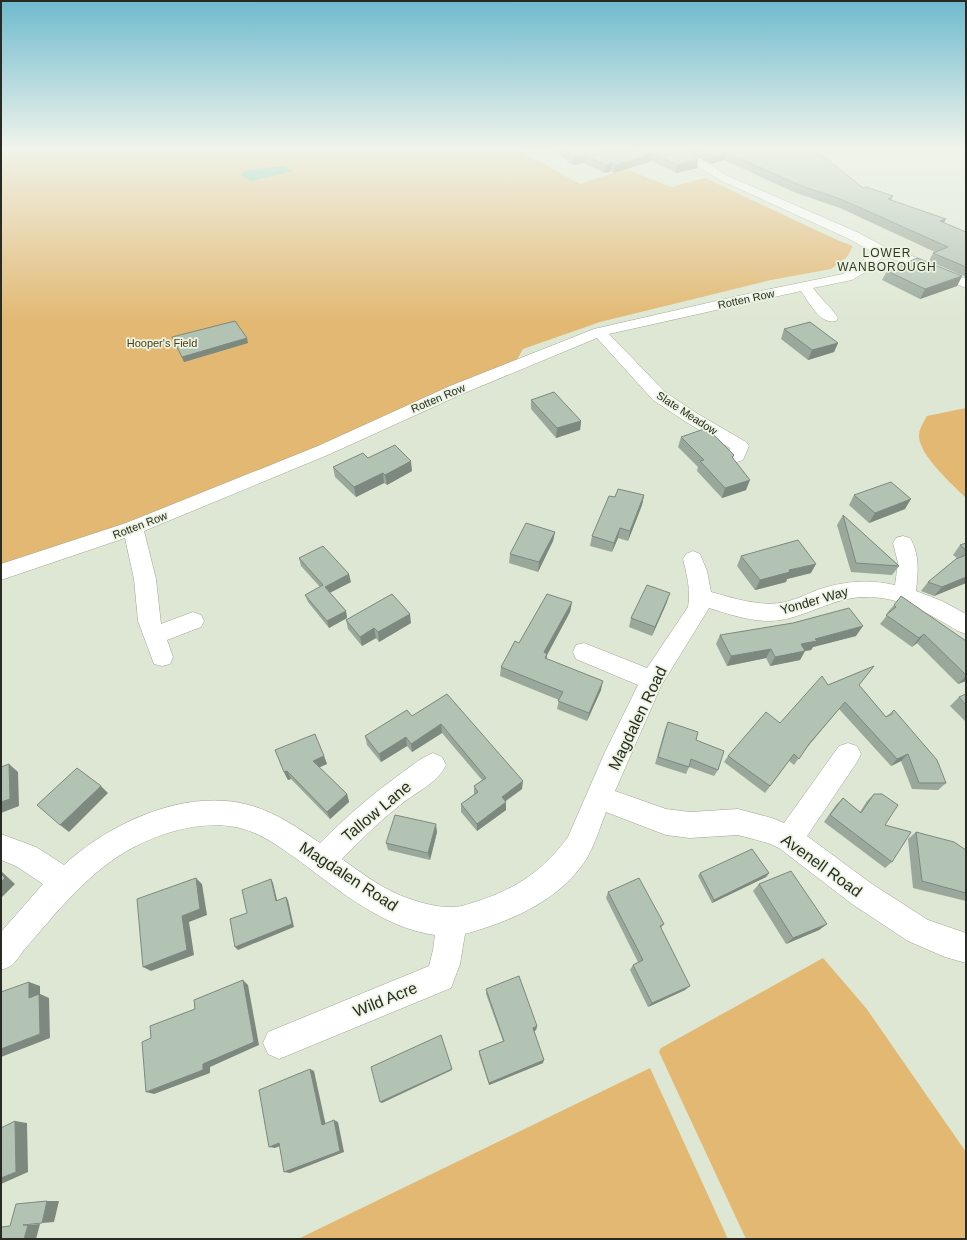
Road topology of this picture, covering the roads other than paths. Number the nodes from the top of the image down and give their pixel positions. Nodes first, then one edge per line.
1 (789, 207) edge
2 (882, 251) junction
3 (966, 284) edge
4 (805, 287) junction
5 (831, 318) dead end
6 (599, 332) junction
7 (737, 456) dead end
8 (133, 528) junction
9 (903, 543) dead end
10 (693, 558) dead end
11 (1, 572) edge
12 (905, 594) junction
13 (701, 598) junction
14 (194, 621) dead end
15 (966, 625) edge
16 (154, 636) junction
17 (584, 652) dead end
18 (162, 657) dead end
19 (652, 680) junction
20 (848, 754) dead end
21 (433, 765) dead end
22 (600, 797) junction
23 (789, 839) junction
24 (1, 847) edge
25 (322, 860) junction
26 (64, 882) junction
27 (450, 922) junction
28 (966, 948) edge
29 (1, 955) edge
30 (279, 1043) dead end

1 - 2 street
2 - 3 street
2 - 4 street, Rotten Row
4 - 5 street
4 - 6 street, Rotten Row
6 - 7 street, Slate Meadow
6 - 8 street, Rotten Row
8 - 11 street, Rotten Row
8 - 16 street
9 - 12 street
10 - 13 street, Magdalen Road
12 - 13 street, Yonder Way
12 - 15 street, Yonder Way
13 - 19 street, Magdalen Road
14 - 16 street
16 - 18 street
17 - 19 street
19 - 22 street, Magdalen Road
20 - 23 street
21 - 25 street, Tallow Lane
22 - 23 street, Avenell Road
22 - 27 street, Magdalen Road
23 - 28 street, Avenell Road
24 - 26 street
25 - 26 street, Magdalen Road
25 - 27 street, Magdalen Road
26 - 29 street, Magdalen Road
27 - 30 street, Wild Acre

